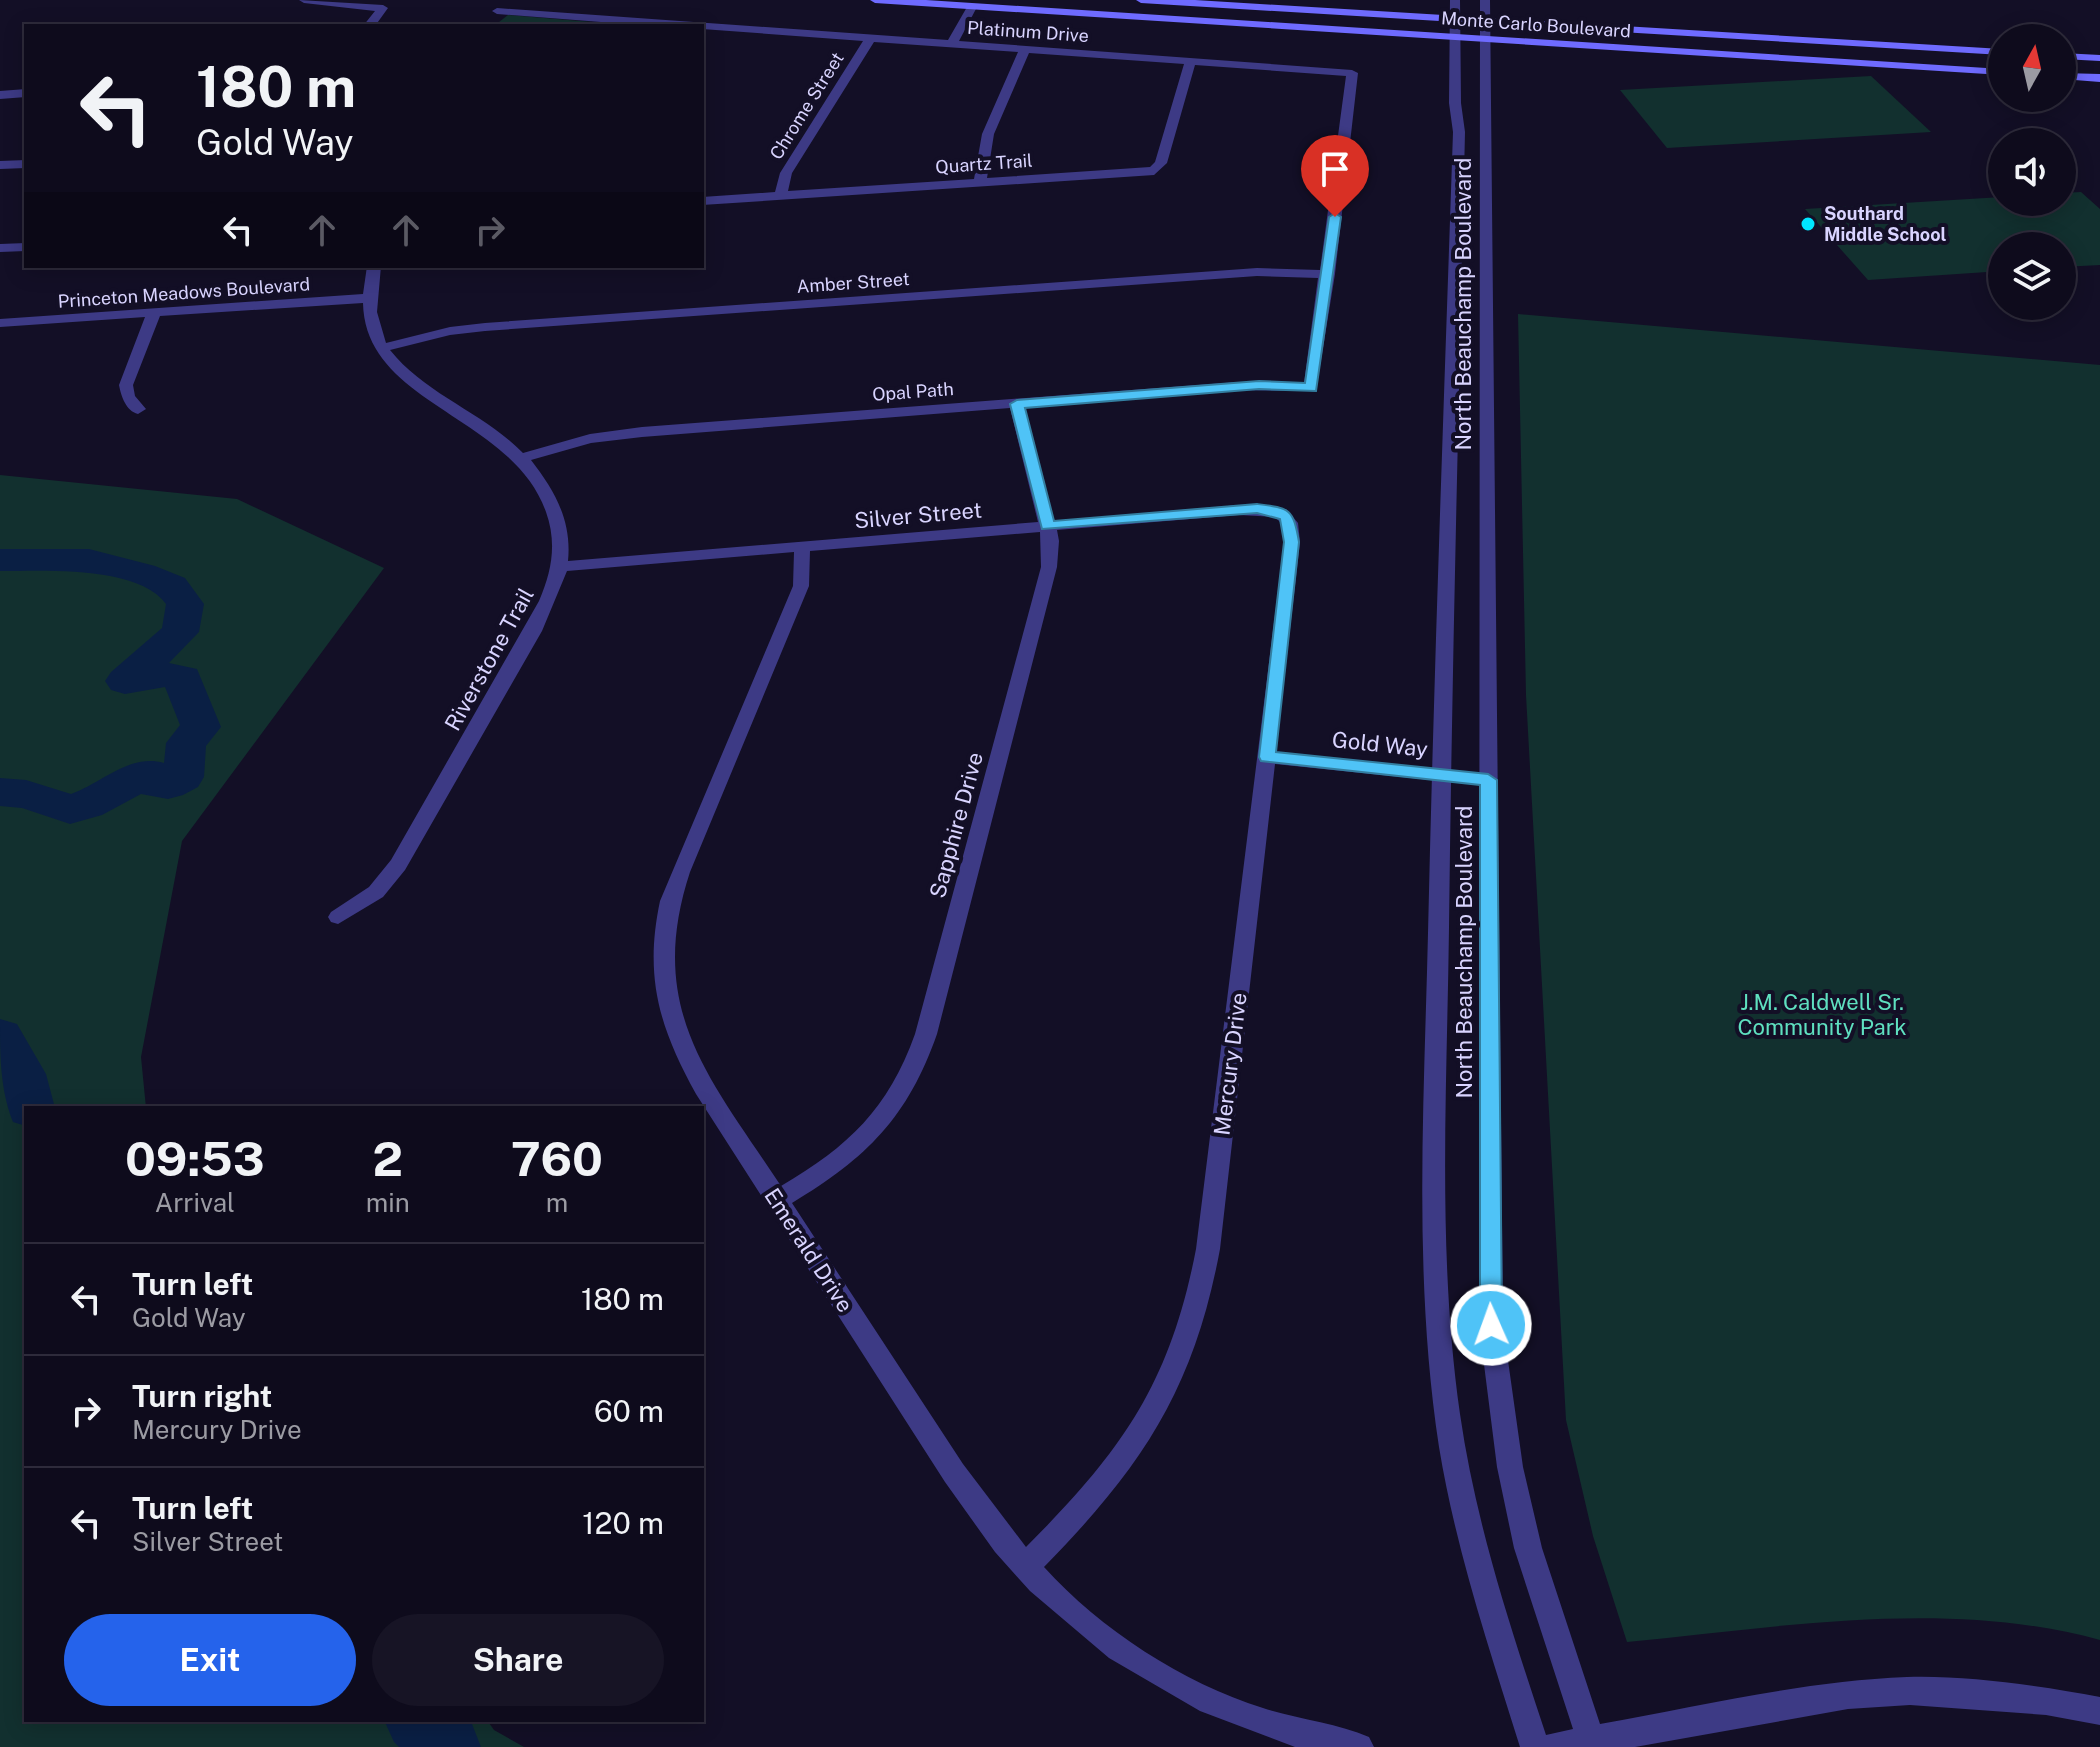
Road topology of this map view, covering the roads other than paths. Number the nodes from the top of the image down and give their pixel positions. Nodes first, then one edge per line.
1 (304, 0) edge
2 (521, 0) edge
3 (875, 0) edge
4 (1141, 0) edge
5 (1455, 0) edge
6 (1485, 0) edge
7 (972, 7) junction
8 (494, 10) edge
9 (371, 24) edge
10 (671, 24) edge
11 (1455, 29) junction
12 (709, 30) edge
13 (1486, 31) junction
14 (870, 39) junction
15 (951, 45) junction
16 (1025, 50) junction
17 (1988, 51) edge
18 (2076, 57) edge
19 (2100, 58) edge
20 (1190, 62) junction
21 (1988, 71) edge
22 (2076, 77) edge
23 (2100, 78) edge
24 (24, 93) edge
25 (0, 95) edge
26 (24, 164) edge
27 (0, 165) edge
28 (981, 182) junction
29 (781, 196) junction
30 (704, 201) edge
31 (24, 247) edge
32 (0, 248) edge
33 (374, 268) edge
34 (1328, 274) junction
35 (371, 298) junction
36 (154, 313) junction
37 (0, 323) edge
38 (382, 348) junction
39 (1017, 404) junction
40 (138, 409) dead end
41 (521, 458) junction
42 (1280, 512) joint
43 (1047, 526) junction
44 (802, 547) junction
45 (560, 567) junction
46 (1267, 757) junction
47 (1442, 775) junction
48 (1488, 780) junction
49 (338, 917) dead end
50 (777, 1200) junction
51 (1026, 1566) junction
52 (2100, 1711) edge
53 (1591, 1744) edge
54 (1359, 1747) edge
55 (1535, 1747) edge
56 (1552, 1747) edge

1 - 9 street
2 - 8 street
3 - 7 main road, Monte Carlo Boulevard
4 - 11 main road, Monte Carlo Boulevard
5 - 11 street, North Beauchamp Boulevard
6 - 13 street, North Beauchamp Boulevard
7 - 11 main road, Monte Carlo Boulevard
7 - 15 street
8 - 10 street
11 - 13 main road, Monte Carlo Boulevard
11 - 47 street, North Beauchamp Boulevard
12 - 14 street, Platinum Drive
13 - 17 main road, Monte Carlo Boulevard
13 - 21 main road, Monte Carlo Boulevard
13 - 48 street, North Beauchamp Boulevard
14 - 15 street, Platinum Drive
14 - 29 street, Chrome Street
15 - 16 street, Platinum Drive
16 - 20 street, Platinum Drive
16 - 28 street
18 - 19 main road
20 - 28 street, Quartz Trail
20 - 34 street, Platinum Drive
22 - 23 main road
24 - 25 street
26 - 27 street
28 - 29 street, Quartz Trail
29 - 30 street, Quartz Trail
31 - 32 street
33 - 35 street, Riverstone Trail
34 - 38 street, Amber Street
34 - 39 street, Opal Path
35 - 36 street, Princeton Meadows Boulevard
35 - 38 street, Riverstone Trail
36 - 37 street, Princeton Meadows Boulevard
36 - 40 street
38 - 41 street, Riverstone Trail
39 - 41 street, Opal Path
39 - 43 street, Sapphire Drive
41 - 45 street, Riverstone Trail
42 - 43 street, Silver Street
42 - 46 street, Mercury Drive
43 - 44 street, Silver Street
43 - 50 street, Sapphire Drive
44 - 45 street, Silver Street
44 - 50 street, Emerald Drive
45 - 49 street, Riverstone Trail
46 - 47 street, Gold Way
46 - 51 street, Mercury Drive
47 - 48 street, Gold Way
47 - 55 street, North Beauchamp Boulevard
48 - 53 street, North Beauchamp Boulevard
50 - 51 street, Emerald Drive
51 - 54 street, Emerald Drive
52 - 53 street
53 - 56 street

